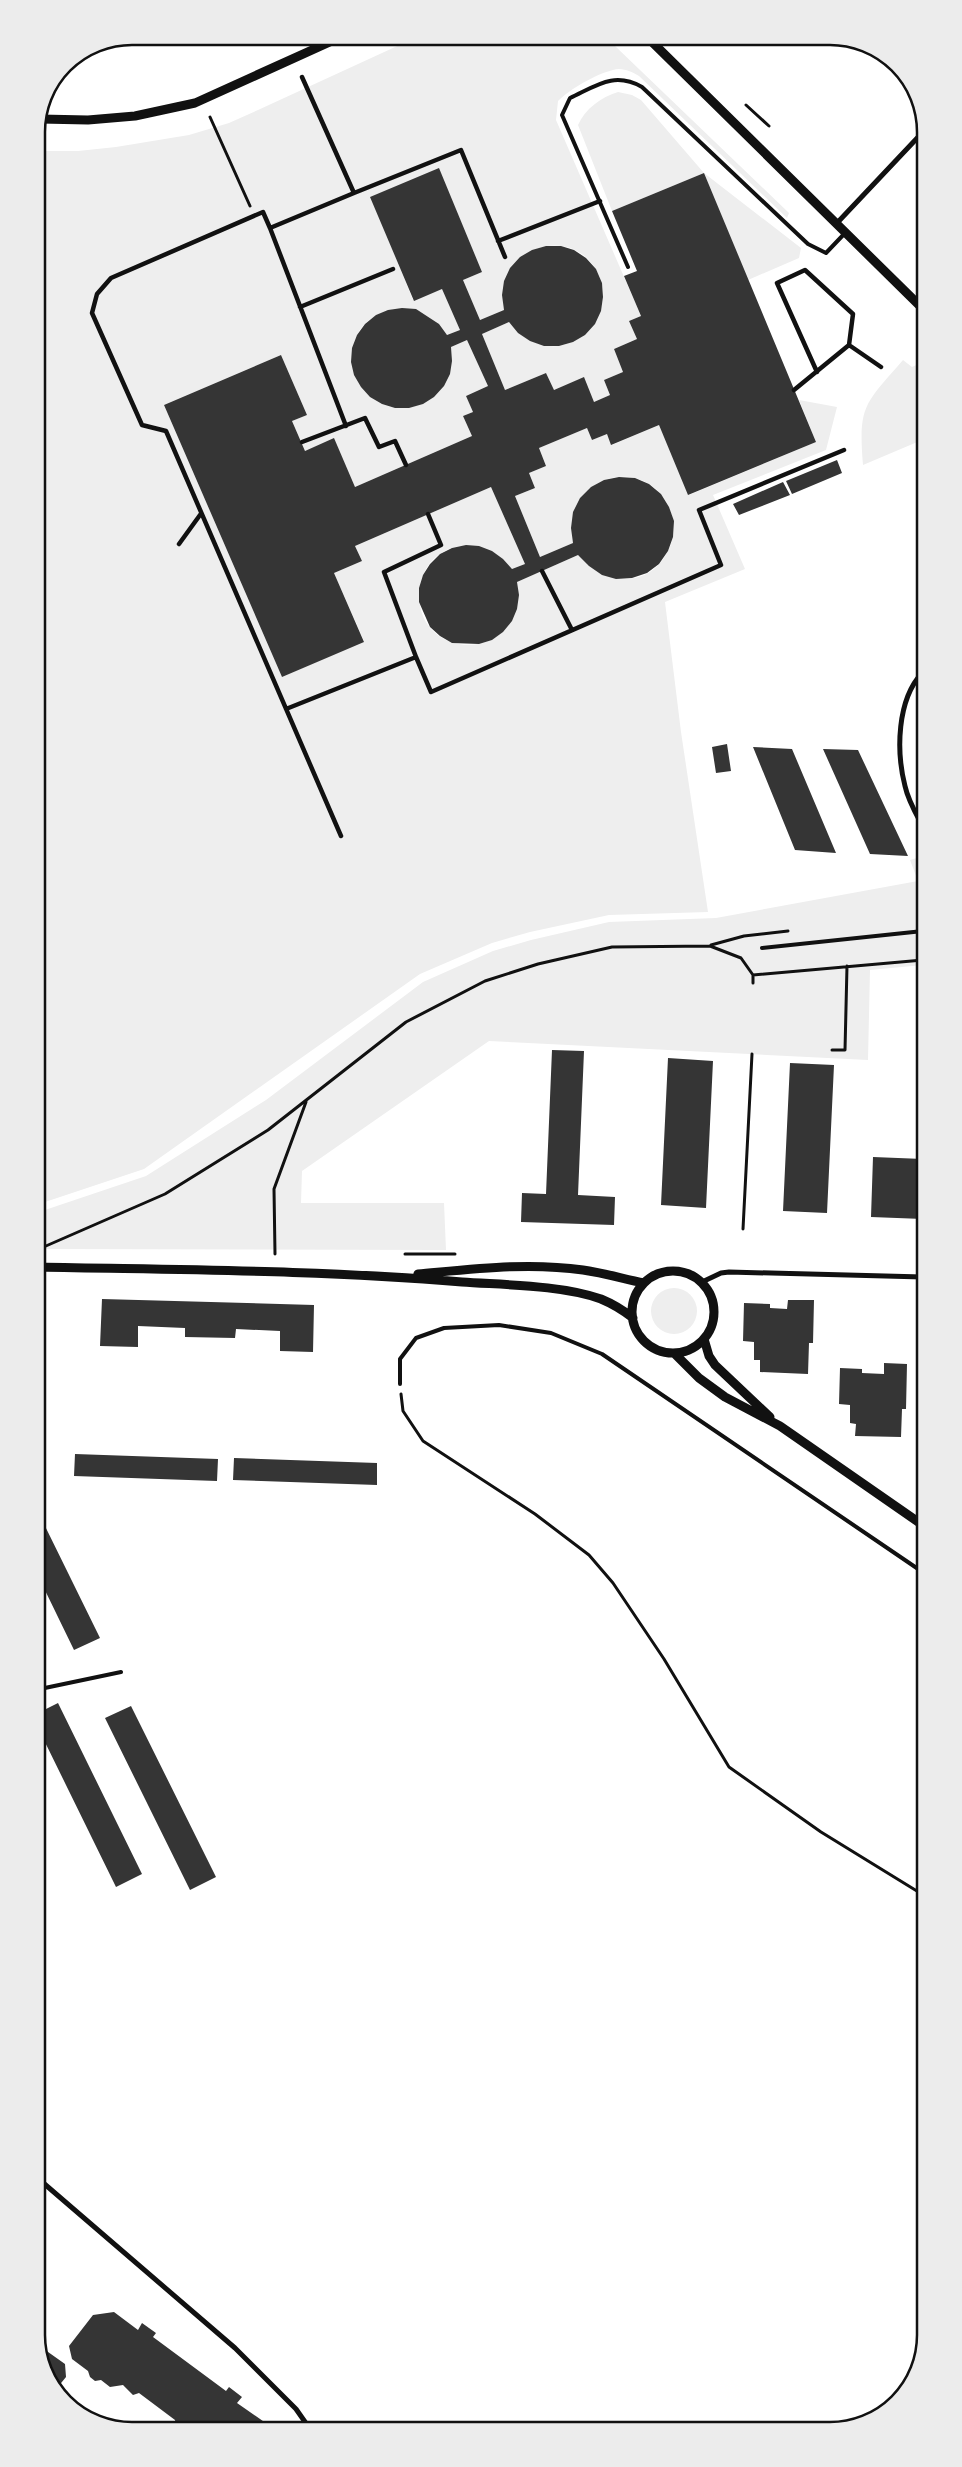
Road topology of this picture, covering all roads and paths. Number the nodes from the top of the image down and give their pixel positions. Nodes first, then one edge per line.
1 (323, 45) edge
2 (655, 45) edge
3 (302, 77) dead end
4 (746, 105) dead end
5 (210, 117) dead end
6 (46, 119) edge
7 (769, 126) dead end
8 (917, 138) edge
9 (354, 193) junction
10 (600, 201) junction
11 (254, 215) junction
12 (837, 224) junction
13 (270, 228) junction
14 (846, 232) junction
15 (498, 240) junction
16 (505, 257) dead end
17 (628, 267) dead end
18 (393, 269) dead end
19 (917, 303) edge
20 (300, 307) junction
21 (849, 345) junction
22 (882, 367) dead end
23 (816, 372) junction
24 (794, 390) dead end
25 (346, 426) junction
26 (302, 442) dead end
27 (844, 450) dead end
28 (406, 465) dead end
29 (200, 514) junction
30 (428, 514) dead end
31 (179, 544) dead end
32 (542, 571) dead end
33 (572, 630) junction
34 (416, 657) junction
35 (917, 680) edge
36 (286, 709) junction
37 (917, 815) edge
38 (341, 836) dead end
39 (917, 932) edge
40 (762, 948) dead end
41 (917, 960) edge
42 (847, 966) junction
43 (754, 974) junction
44 (753, 984) dead end
45 (832, 1050) dead end
46 (752, 1054) dead end
47 (306, 1101) junction
48 (743, 1229) dead end
49 (45, 1246) edge
50 (275, 1254) dead end
51 (405, 1254) dead end
52 (455, 1254) dead end
53 (45, 1267) edge
54 (396, 1276) junction
55 (917, 1277) edge
56 (702, 1282) junction
57 (644, 1283) junction
58 (633, 1318) junction
59 (704, 1339) junction
60 (674, 1353) junction
61 (400, 1384) joint
62 (780, 1426) junction
63 (917, 1521) edge
64 (917, 1568) edge
65 (121, 1672) dead end
66 (45, 1687) edge
67 (917, 1891) edge
68 (45, 2184) edge
69 (305, 2422) edge

1 - 6 street
2 - 12 street
3 - 9 street
4 - 7 path
5 - 11 path
8 - 12 street
9 - 13 street
9 - 15 street
10 - 14 lane
10 - 15 street
10 - 17 lane
11 - 13 street
11 - 29 street
12 - 14 street
13 - 20 street
14 - 19 street
15 - 16 street
18 - 20 street
20 - 25 street
21 - 22 street
21 - 23 street
21 - 23 street
23 - 24 street
25 - 26 street
25 - 28 street
27 - 33 street
29 - 31 street
29 - 36 street
30 - 34 street
32 - 33 street
33 - 34 street
34 - 36 street
35 - 37 street
36 - 38 street
39 - 40 lane
41 - 42 path
42 - 43 path
42 - 45 path
43 - 44 path
43 - 47 path
46 - 48 path
47 - 49 path
47 - 50 path
51 - 52 path
53 - 54 street
54 - 57 street
54 - 58 street
55 - 56 street
56 - 57 street
56 - 59 street
57 - 58 street
58 - 60 street
59 - 60 street
59 - 62 street
60 - 62 street
61 - 64 lane
61 - 67 path
62 - 63 street
65 - 66 lane
68 - 69 street

